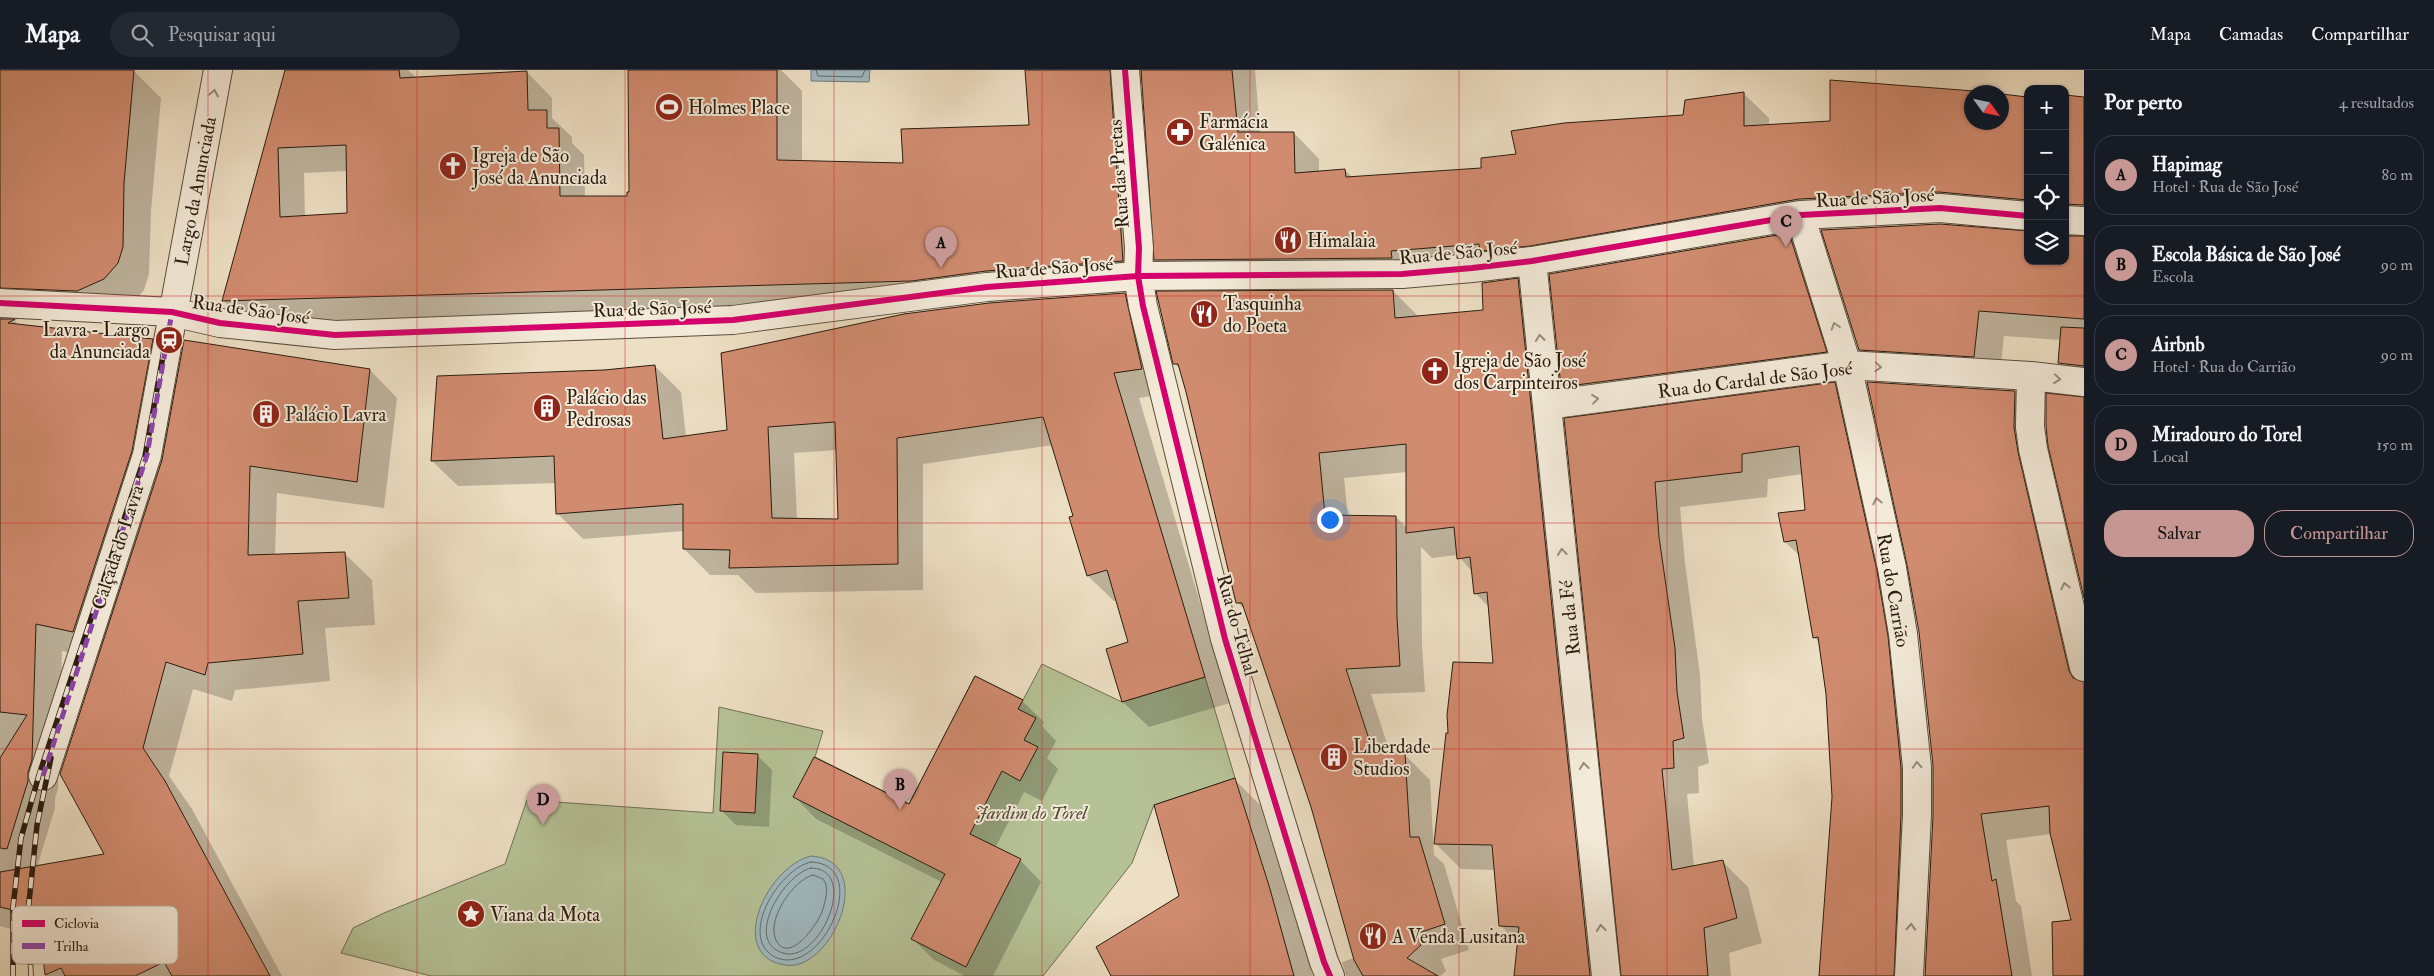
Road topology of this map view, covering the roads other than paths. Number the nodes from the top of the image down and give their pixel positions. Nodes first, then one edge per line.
1 (218, 70) edge
2 (1125, 70) edge
3 (1800, 215) junction
4 (2024, 216) edge
5 (2069, 220) edge
6 (2084, 221) edge
7 (1532, 260) junction
8 (1138, 276) junction
9 (0, 303) edge
10 (172, 312) junction
11 (1847, 366) junction
12 (2031, 376) junction
13 (2084, 382) edge
14 (1546, 405) junction
15 (2084, 667) edge
16 (43, 776) dead end
17 (1330, 976) edge
18 (1606, 976) edge
19 (1909, 976) edge

10 -> 1 street, Largo da Anunciada
2 - 8 street, Rua das Pretas
3 - 4 street, Rua de São José
3 - 7 street, Rua de São José
11 -> 3 street, Rua do Carrião
5 - 6 street
7 - 8 street, Rua de São José
14 -> 7 street, Rua da Fé
8 - 10 street, Rua de São José
8 - 17 street, Rua do Telhal
9 - 10 street, Rua de São José
10 - 16 street, Calçada do Lavra
11 -> 12 street, Rua do Cardal de São José
14 -> 11 street, Rua do Cardal de São José
19 -> 11 street, Rua do Carrião
12 -> 13 street, Rua do Cardal de São José
15 -> 12 street
18 -> 14 street, Rua da Fé

